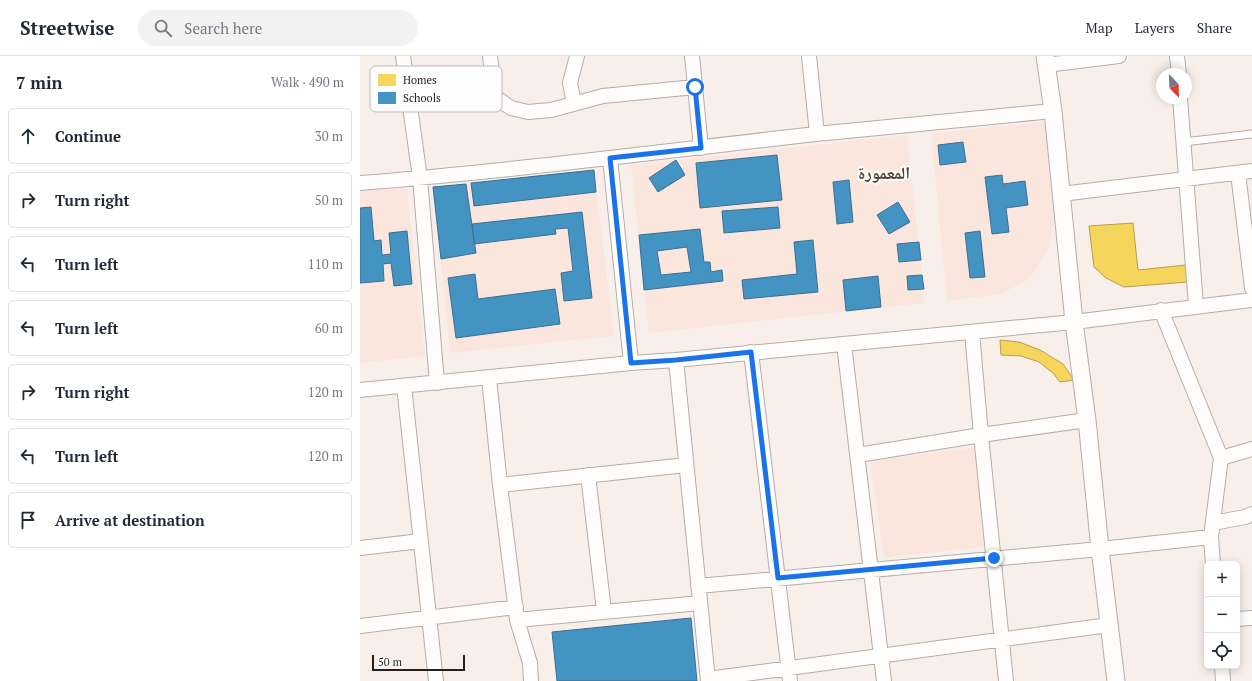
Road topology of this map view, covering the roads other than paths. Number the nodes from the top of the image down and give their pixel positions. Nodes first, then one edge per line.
1 (403, 56) edge
2 (490, 56) edge
3 (577, 56) edge
4 (692, 56) edge
5 (809, 56) edge
6 (1119, 56) edge
7 (1177, 56) edge
8 (1046, 61) edge
9 (404, 66) edge
10 (491, 66) edge
11 (1178, 68) edge
12 (695, 87) junction
13 (502, 102) edge
14 (574, 103) junction
15 (1181, 104) edge
16 (1053, 111) junction
17 (411, 112) edge
18 (817, 134) junction
19 (1252, 134) edge
20 (1184, 142) junction
21 (701, 148) junction
22 (610, 158) junction
23 (1245, 172) edge
24 (420, 178) junction
25 (1186, 179) junction
26 (360, 183) edge
27 (1061, 194) junction
28 (1252, 288) edge
29 (1252, 300) edge
30 (1196, 306) junction
31 (1161, 310) junction
32 (1074, 322) junction
33 (972, 332) junction
34 (844, 344) junction
35 (751, 352) junction
36 (676, 360) junction
37 (631, 363) junction
38 (489, 378) junction
39 (437, 383) junction
40 (404, 386) junction
41 (360, 390) edge
42 (1087, 420) junction
43 (981, 435) junction
44 (1252, 449) edge
45 (858, 455) junction
46 (1221, 458) junction
47 (686, 465) junction
48 (588, 475) junction
49 (500, 485) junction
50 (1252, 514) edge
51 (1213, 523) junction
52 (1211, 537) junction
53 (421, 542) junction
54 (360, 548) edge
55 (1100, 549) junction
56 (994, 558) junction
57 (1213, 561) edge
58 (871, 570) junction
59 (778, 578) junction
60 (698, 586) junction
61 (700, 603) junction
62 (604, 611) junction
63 (516, 613) junction
64 (429, 618) junction
65 (1252, 618) edge
66 (1240, 619) edge
67 (1109, 624) junction
68 (360, 626) edge
69 (1002, 639) junction
70 (881, 655) junction
71 (1222, 669) edge
72 (790, 674) edge
73 (708, 680) edge
74 (436, 681) edge
75 (531, 681) edge
76 (884, 681) edge
77 (1006, 681) edge
78 (1116, 681) edge
79 (1223, 681) edge

1 - 9 street
2 - 10 street
3 - 14 street
4 - 12 street
5 - 18 street
6 - 8 street
7 - 11 street
8 - 16 street
12 - 14 street
12 - 21 street
13 - 14 street
15 - 20 street
16 - 18 street
16 - 27 street
17 - 24 street
18 - 21 street
19 - 20 lane
20 - 25 street
21 - 22 street
22 - 24 street
22 - 37 street
23 - 25 street
23 - 28 street
24 - 26 street
24 - 39 street
25 - 27 street
25 - 30 street
27 - 32 street
29 - 30 street
30 - 31 street
31 - 32 street
31 - 46 street
32 - 33 street
32 - 42 street
33 - 34 street
33 - 43 street
34 - 35 street
34 - 45 street
35 - 36 street
35 - 59 street
36 - 37 street
36 - 47 street
37 - 38 street
38 - 39 street
38 - 49 street
39 - 40 street
40 - 41 street
40 - 53 street
42 - 43 street
42 - 55 street
43 - 45 street
43 - 56 street
44 - 46 street
45 - 58 street
46 - 51 street
47 - 48 street
47 - 60 street
48 - 49 street
48 - 62 street
49 - 63 street
50 - 51 street
51 - 52 street
52 - 55 street
52 - 57 street
53 - 54 street
53 - 64 street
55 - 56 street
55 - 67 street
56 - 58 street
56 - 69 street
58 - 59 street
58 - 70 street
59 - 60 street
59 - 72 street
60 - 61 street
61 - 62 street
61 - 73 street
62 - 63 street
63 - 64 street
63 - 75 street
64 - 68 street
64 - 74 street
65 - 66 street
67 - 69 street
67 - 78 street
69 - 70 street
69 - 77 street
70 - 72 street
70 - 76 street
71 - 79 street
72 - 73 street

